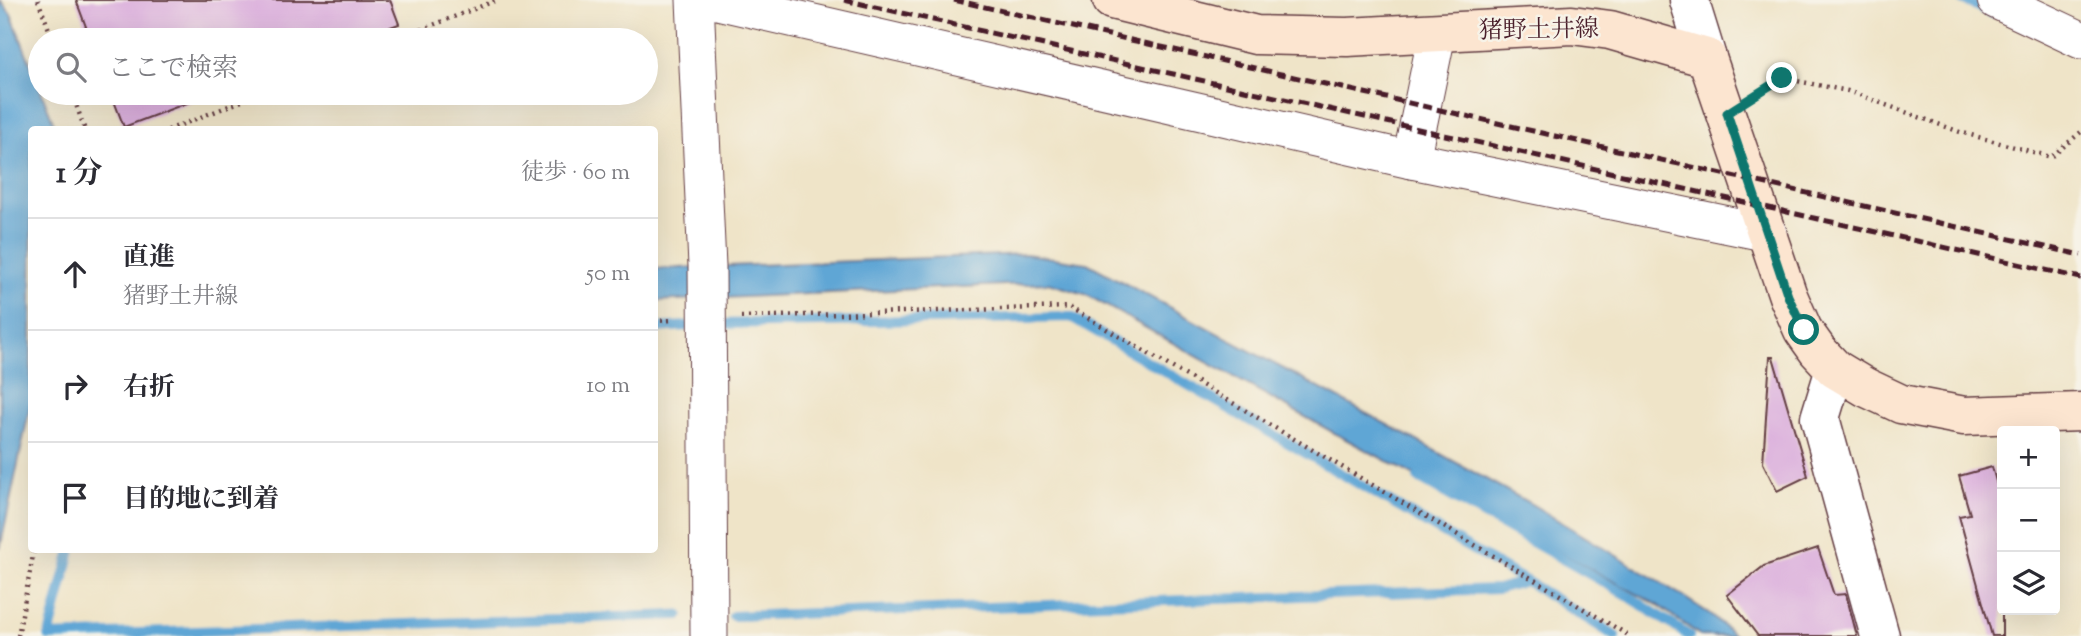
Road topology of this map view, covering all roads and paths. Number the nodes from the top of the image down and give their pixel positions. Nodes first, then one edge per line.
1 (38, 0) edge
2 (497, 0) edge
3 (695, 0) edge
4 (713, 0) edge
5 (1112, 0) edge
6 (1689, 0) edge
7 (1996, 0) edge
8 (48, 28) edge
9 (426, 28) edge
10 (1437, 33) junction
11 (2081, 40) edge
12 (1707, 58) junction
13 (76, 105) edge
14 (232, 105) edge
15 (1727, 113) junction
16 (84, 126) edge
17 (178, 126) edge
18 (2081, 132) edge
19 (1411, 160) junction
20 (1768, 233) junction
21 (707, 309) junction
22 (658, 320) edge
23 (1835, 369) junction
24 (2081, 412) edge
25 (33, 553) edge
26 (18, 636) edge
27 (709, 636) edge
28 (1630, 636) edge
29 (1880, 636) edge

1 - 8 path
2 - 9 path
3 - 21 street
4 - 19 street
5 - 10 main road, 猪野土井線
6 - 12 street
7 - 11 street
10 - 12 main road, 猪野土井線
10 - 19 street
12 - 15 main road
13 - 16 path
14 - 17 path
15 - 18 path
15 - 20 main road
19 - 20 street
20 - 23 main road
21 - 22 path
21 - 27 street
21 - 28 path
23 - 24 main road
23 - 29 street
25 - 26 path

